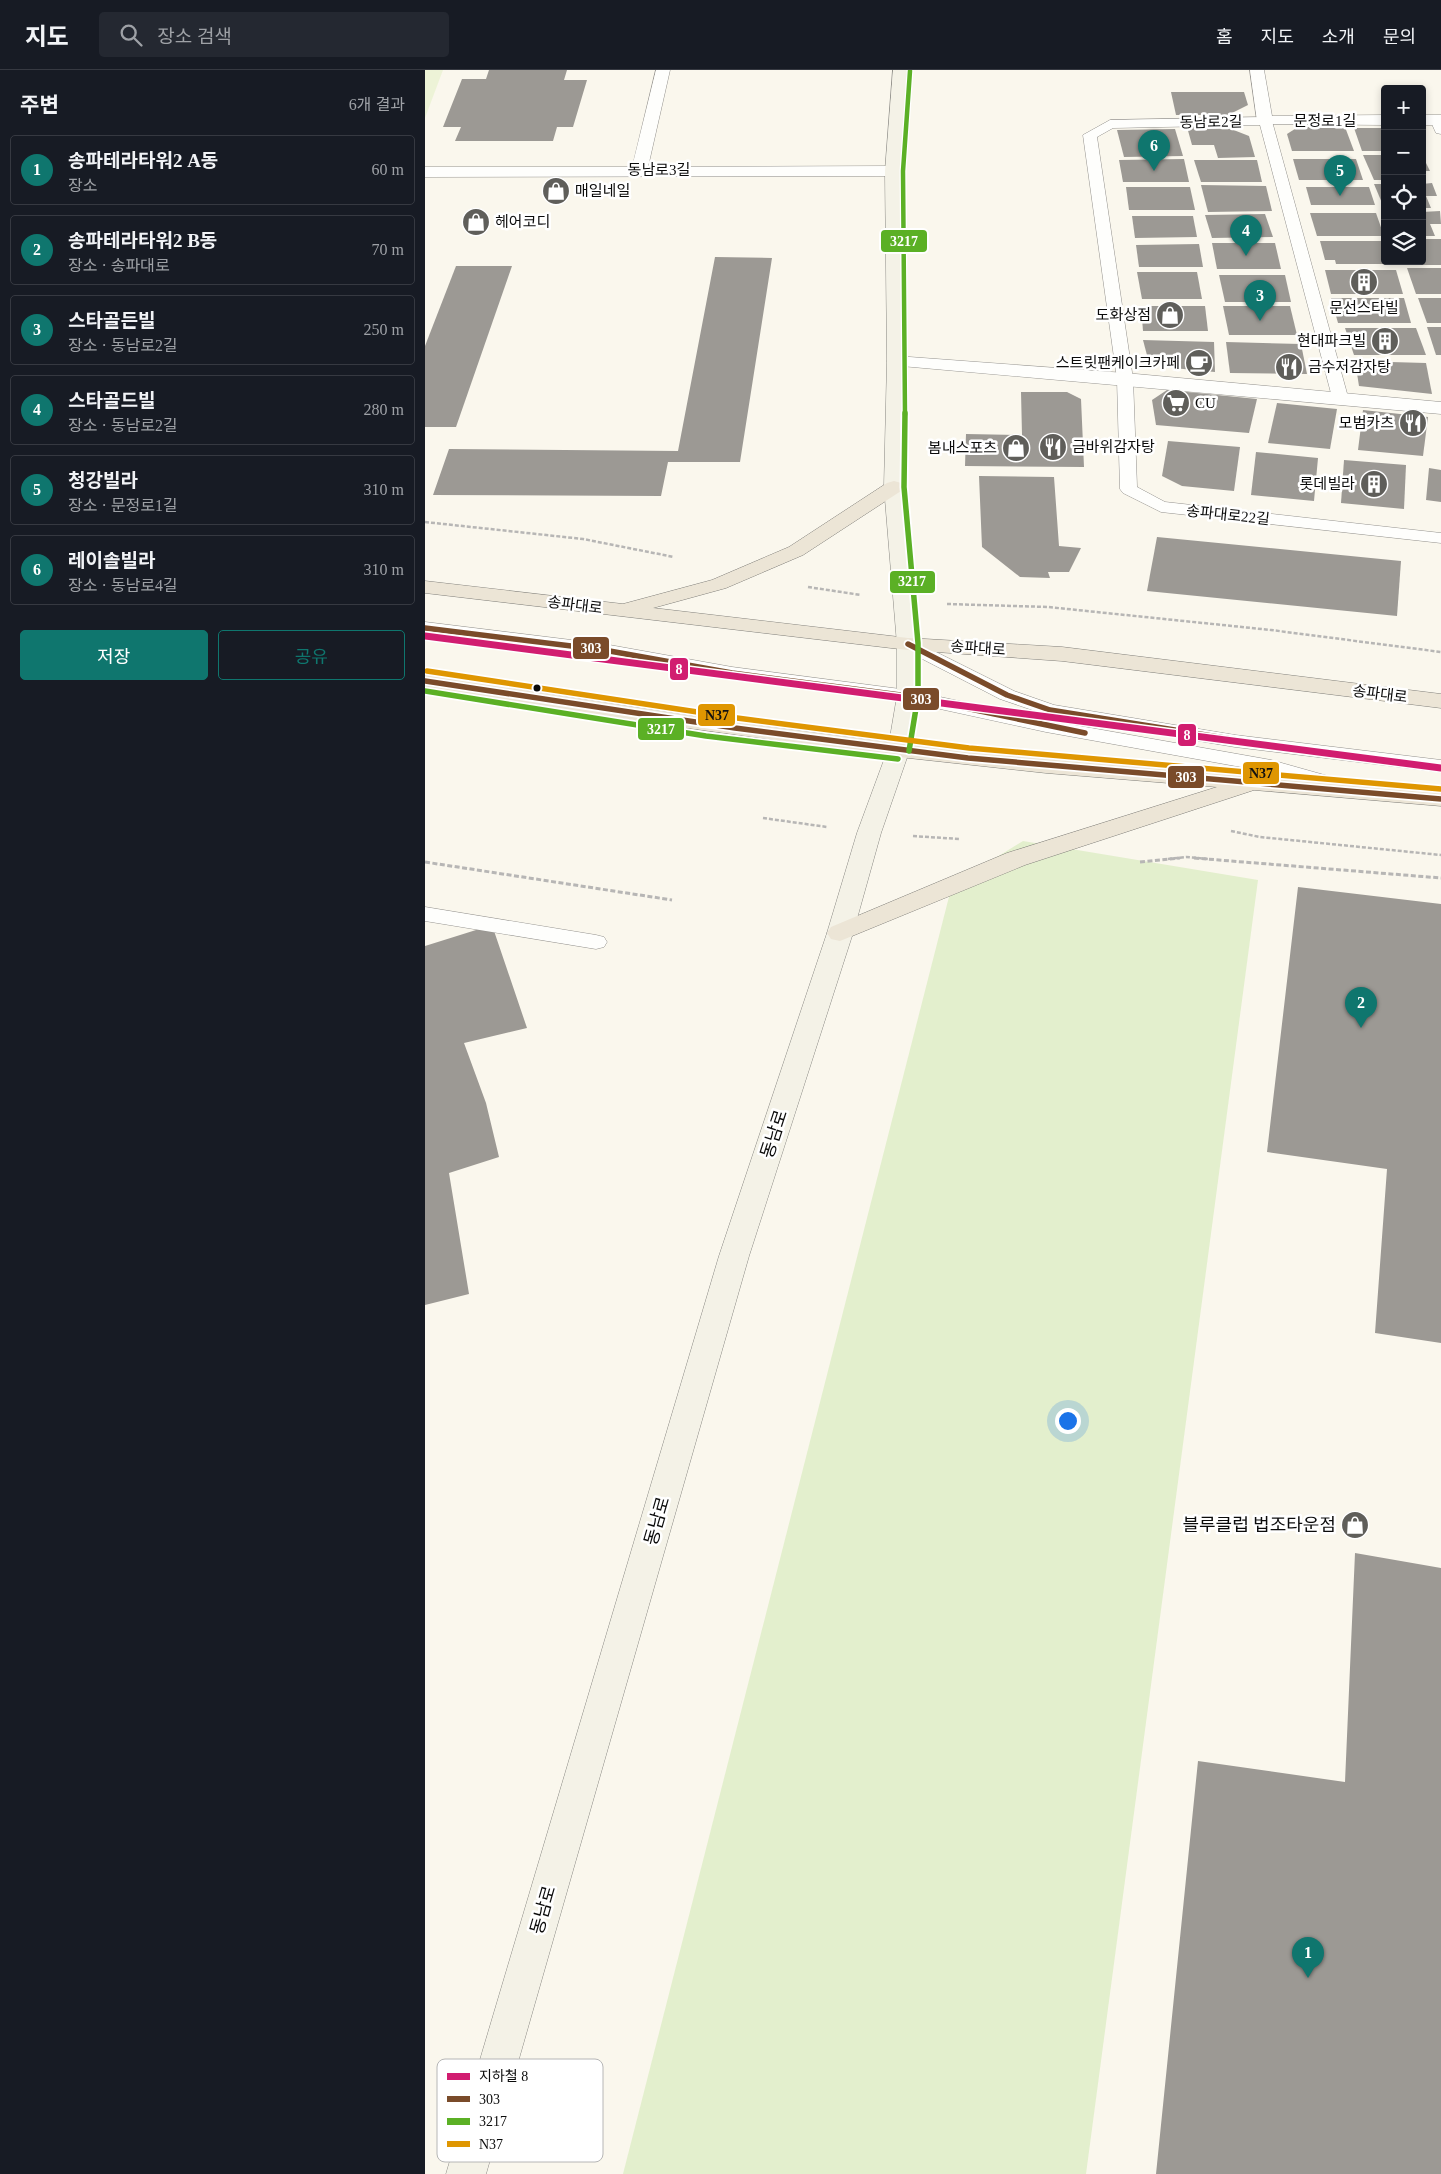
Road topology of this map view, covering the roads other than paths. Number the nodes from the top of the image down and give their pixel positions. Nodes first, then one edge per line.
1 (663, 70) edge
2 (900, 70) edge
3 (1257, 70) edge
4 (1381, 120) edge
5 (1265, 121) junction
6 (639, 170) junction
7 (893, 171) junction
8 (426, 174) edge
9 (897, 361) junction
10 (1125, 379) junction
11 (1340, 397) junction
12 (1441, 408) edge
13 (894, 488) junction
14 (1441, 538) edge
15 (425, 587) edge
16 (617, 611) junction
17 (425, 628) edge
18 (908, 644) junction
19 (425, 681) edge
20 (908, 696) junction
21 (1441, 701) edge
22 (899, 749) junction
23 (1441, 766) edge
24 (1257, 782) junction
25 (1353, 790) junction
26 (1441, 799) edge
27 (425, 914) edge
28 (840, 933) junction
29 (596, 942) dead end
30 (500, 2059) edge
31 (470, 2162) edge
32 (466, 2174) edge

1 - 6 street
2 - 7 main road, 동남로
3 - 5 street
4 - 5 street, 문정로1길
5 - 10 lane, 동남로2길
5 - 11 lane, 동남로2길
6 - 7 street, 동남로3길
6 - 8 street, 동남로3길
7 - 9 main road, 동남로
9 - 10 street
9 - 13 main road, 동남로
10 - 11 street
10 - 14 lane, 송파대로22길
11 - 12 street
13 - 16 main road
13 - 18 main road, 동남로
15 - 16 main road, 송파대로
16 - 18 main road, 송파대로
17 - 20 lane
18 - 20 main road, 동남로
18 - 21 main road, 송파대로
18 - 23 lane
19 - 22 main road
20 - 22 main road, 동남로
20 - 25 lane
22 - 24 main road
22 - 28 main road, 동남로
24 - 25 main road
24 - 28 main road
25 - 26 main road
27 - 29 lane
28 - 30 main road, 동남로
31 - 32 main road, 동남로

